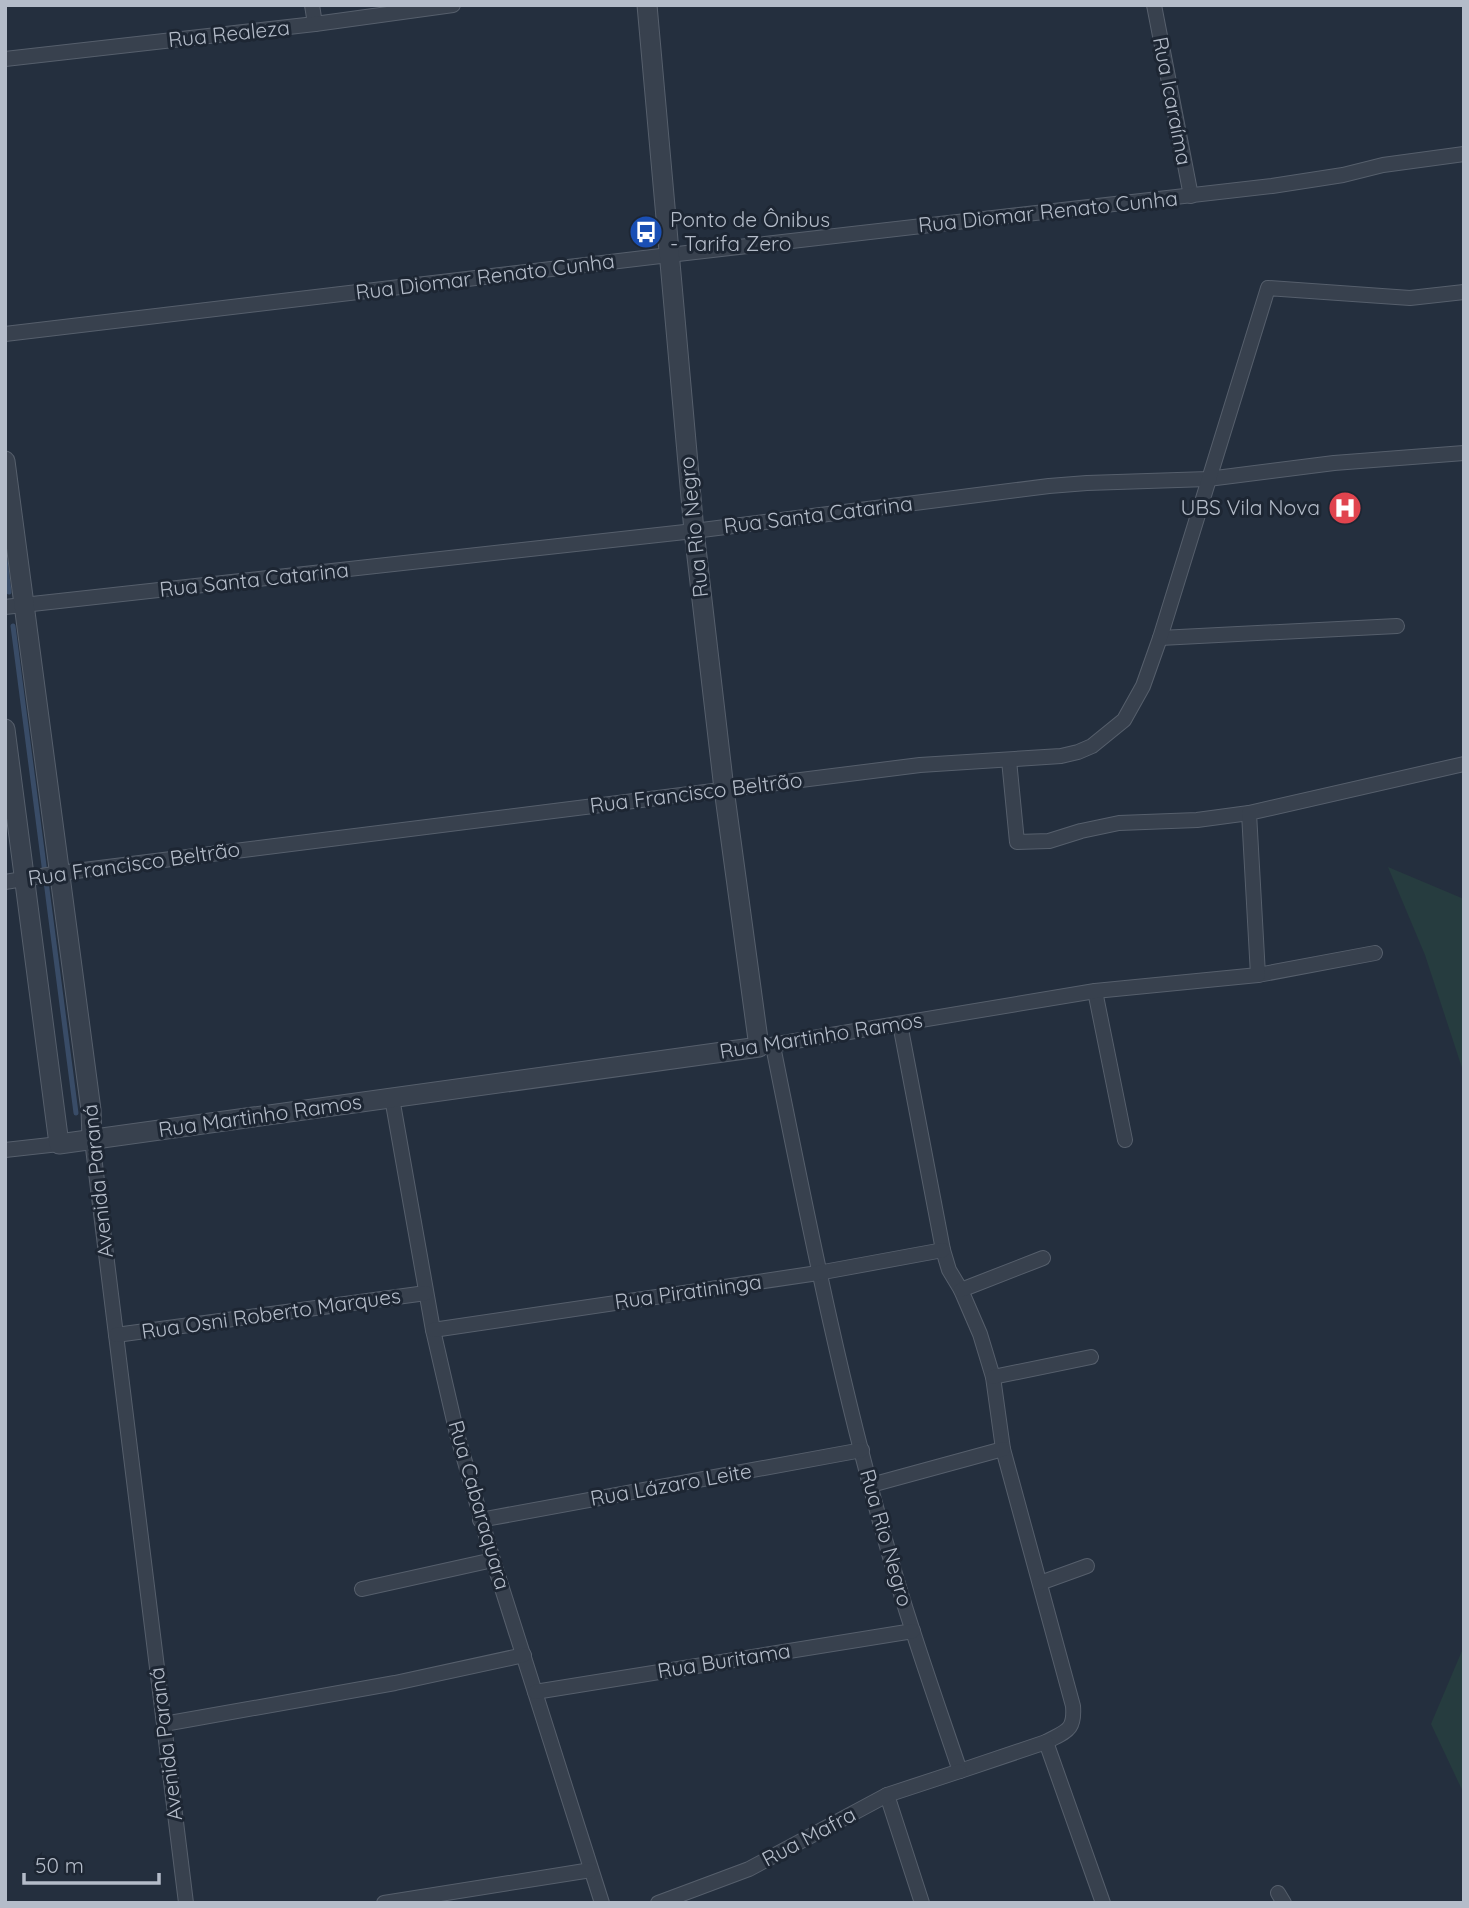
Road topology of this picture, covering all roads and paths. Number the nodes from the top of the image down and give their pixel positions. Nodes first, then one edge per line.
1 (312, 5) edge
2 (453, 5) edge
3 (647, 5) edge
4 (1154, 5) edge
5 (315, 24) junction
6 (5, 59) edge
7 (1464, 154) edge
8 (1191, 196) junction
9 (669, 255) junction
10 (1464, 292) edge
11 (5, 334) edge
12 (1464, 453) edge
13 (5, 460) edge
14 (1208, 479) junction
15 (694, 531) junction
16 (15, 606) edge
17 (1396, 626) dead end
18 (1160, 638) junction
19 (5, 729) edge
20 (1009, 761) junction
21 (1464, 764) edge
22 (724, 789) junction
23 (1249, 813) junction
24 (54, 874) junction
25 (19, 880) edge
26 (1376, 953) dead end
27 (1258, 975) junction
28 (1095, 992) junction
29 (900, 1024) junction
30 (766, 1046) junction
31 (392, 1098) junction
32 (92, 1140) junction
33 (1125, 1140) dead end
34 (59, 1144) junction
35 (5, 1150) edge
36 (943, 1250) junction
37 (1043, 1258) dead end
38 (818, 1273) junction
39 (961, 1290) junction
40 (426, 1293) junction
41 (433, 1330) junction
42 (116, 1335) junction
43 (1091, 1357) dead end
44 (993, 1377) junction
45 (1003, 1449) junction
46 (862, 1450) junction
47 (871, 1485) junction
48 (480, 1520) junction
49 (493, 1560) junction
50 (1087, 1566) dead end
51 (1040, 1583) junction
52 (362, 1590) dead end
53 (913, 1631) junction
54 (524, 1655) junction
55 (535, 1692) junction
56 (164, 1724) junction
57 (1046, 1742) junction
58 (960, 1771) junction
59 (887, 1796) junction
60 (591, 1870) junction
61 (186, 1903) edge
62 (384, 1903) edge
63 (602, 1903) edge
64 (658, 1903) edge
65 (922, 1903) edge
66 (1103, 1903) edge

1 - 5 street
2 - 5 street, Rua Realeza
3 - 9 street, Rua Rio Negro
4 - 8 street, Rua Icaraíma
5 - 6 street, Rua Realeza
7 - 8 street, Rua Diomar Renato Cunha
8 - 9 street, Rua Diomar Renato Cunha
9 - 11 street, Rua Diomar Renato Cunha
9 - 15 street, Rua Rio Negro
10 - 14 street, Rua Francisco Beltrão
12 - 14 street, Rua Santa Catarina
13 - 16 street, Avenida Paraná
14 - 15 street, Rua Santa Catarina
14 - 18 street, Rua Francisco Beltrão
15 - 16 street, Rua Santa Catarina
15 - 22 street, Rua Rio Negro
16 - 24 street, Avenida Paraná
17 - 18 street
18 - 20 street, Rua Francisco Beltrão
19 - 25 street, Avenida Paraná
20 - 22 street, Rua Francisco Beltrão
20 - 23 street
21 - 23 street
22 - 24 street, Rua Francisco Beltrão
22 - 30 street, Rua Rio Negro
23 - 27 street
24 - 25 street, Rua Francisco Beltrão
24 - 32 street, Avenida Paraná
25 - 34 street, Avenida Paraná
26 - 27 street, Rua Martinho Ramos
27 - 28 street, Rua Martinho Ramos
28 - 29 street, Rua Martinho Ramos
28 - 33 street
29 - 30 street, Rua Martinho Ramos
29 - 36 street
30 - 31 street, Rua Martinho Ramos
30 - 38 street, Rua Rio Negro
31 - 32 street, Rua Martinho Ramos
31 - 40 street, Rua Cabaraquara
32 - 34 street, Rua Martinho Ramos
32 - 42 street, Avenida Paraná
34 - 35 street, Rua Martinho Ramos
36 - 38 street, Rua Piratininga
36 - 39 street
37 - 39 street
38 - 41 street, Rua Piratininga
38 - 46 street, Rua Rio Negro
39 - 44 street
40 - 41 street, Rua Cabaraquara
40 - 42 street, Rua Osni Roberto Marques
41 - 48 street, Rua Cabaraquara
42 - 56 street, Avenida Paraná
43 - 44 street
44 - 45 street
45 - 47 street
45 - 51 street
46 - 47 street, Rua Rio Negro
46 - 48 street, Rua Lázaro Leite
47 - 53 street, Rua Rio Negro
48 - 49 street, Rua Cabaraquara
49 - 52 street
49 - 54 street, Rua Cabaraquara
50 - 51 street
51 - 57 street
53 - 55 street, Rua Buritama
53 - 58 street, Rua Rio Negro
54 - 55 street, Rua Cabaraquara
54 - 56 street
55 - 60 street, Rua Cabaraquara
56 - 61 street, Avenida Paraná
57 - 58 street
57 - 66 street
58 - 59 street, Rua Mafra
59 - 64 street, Rua Mafra
59 - 65 street
60 - 62 street
60 - 63 street, Rua Cabaraquara

